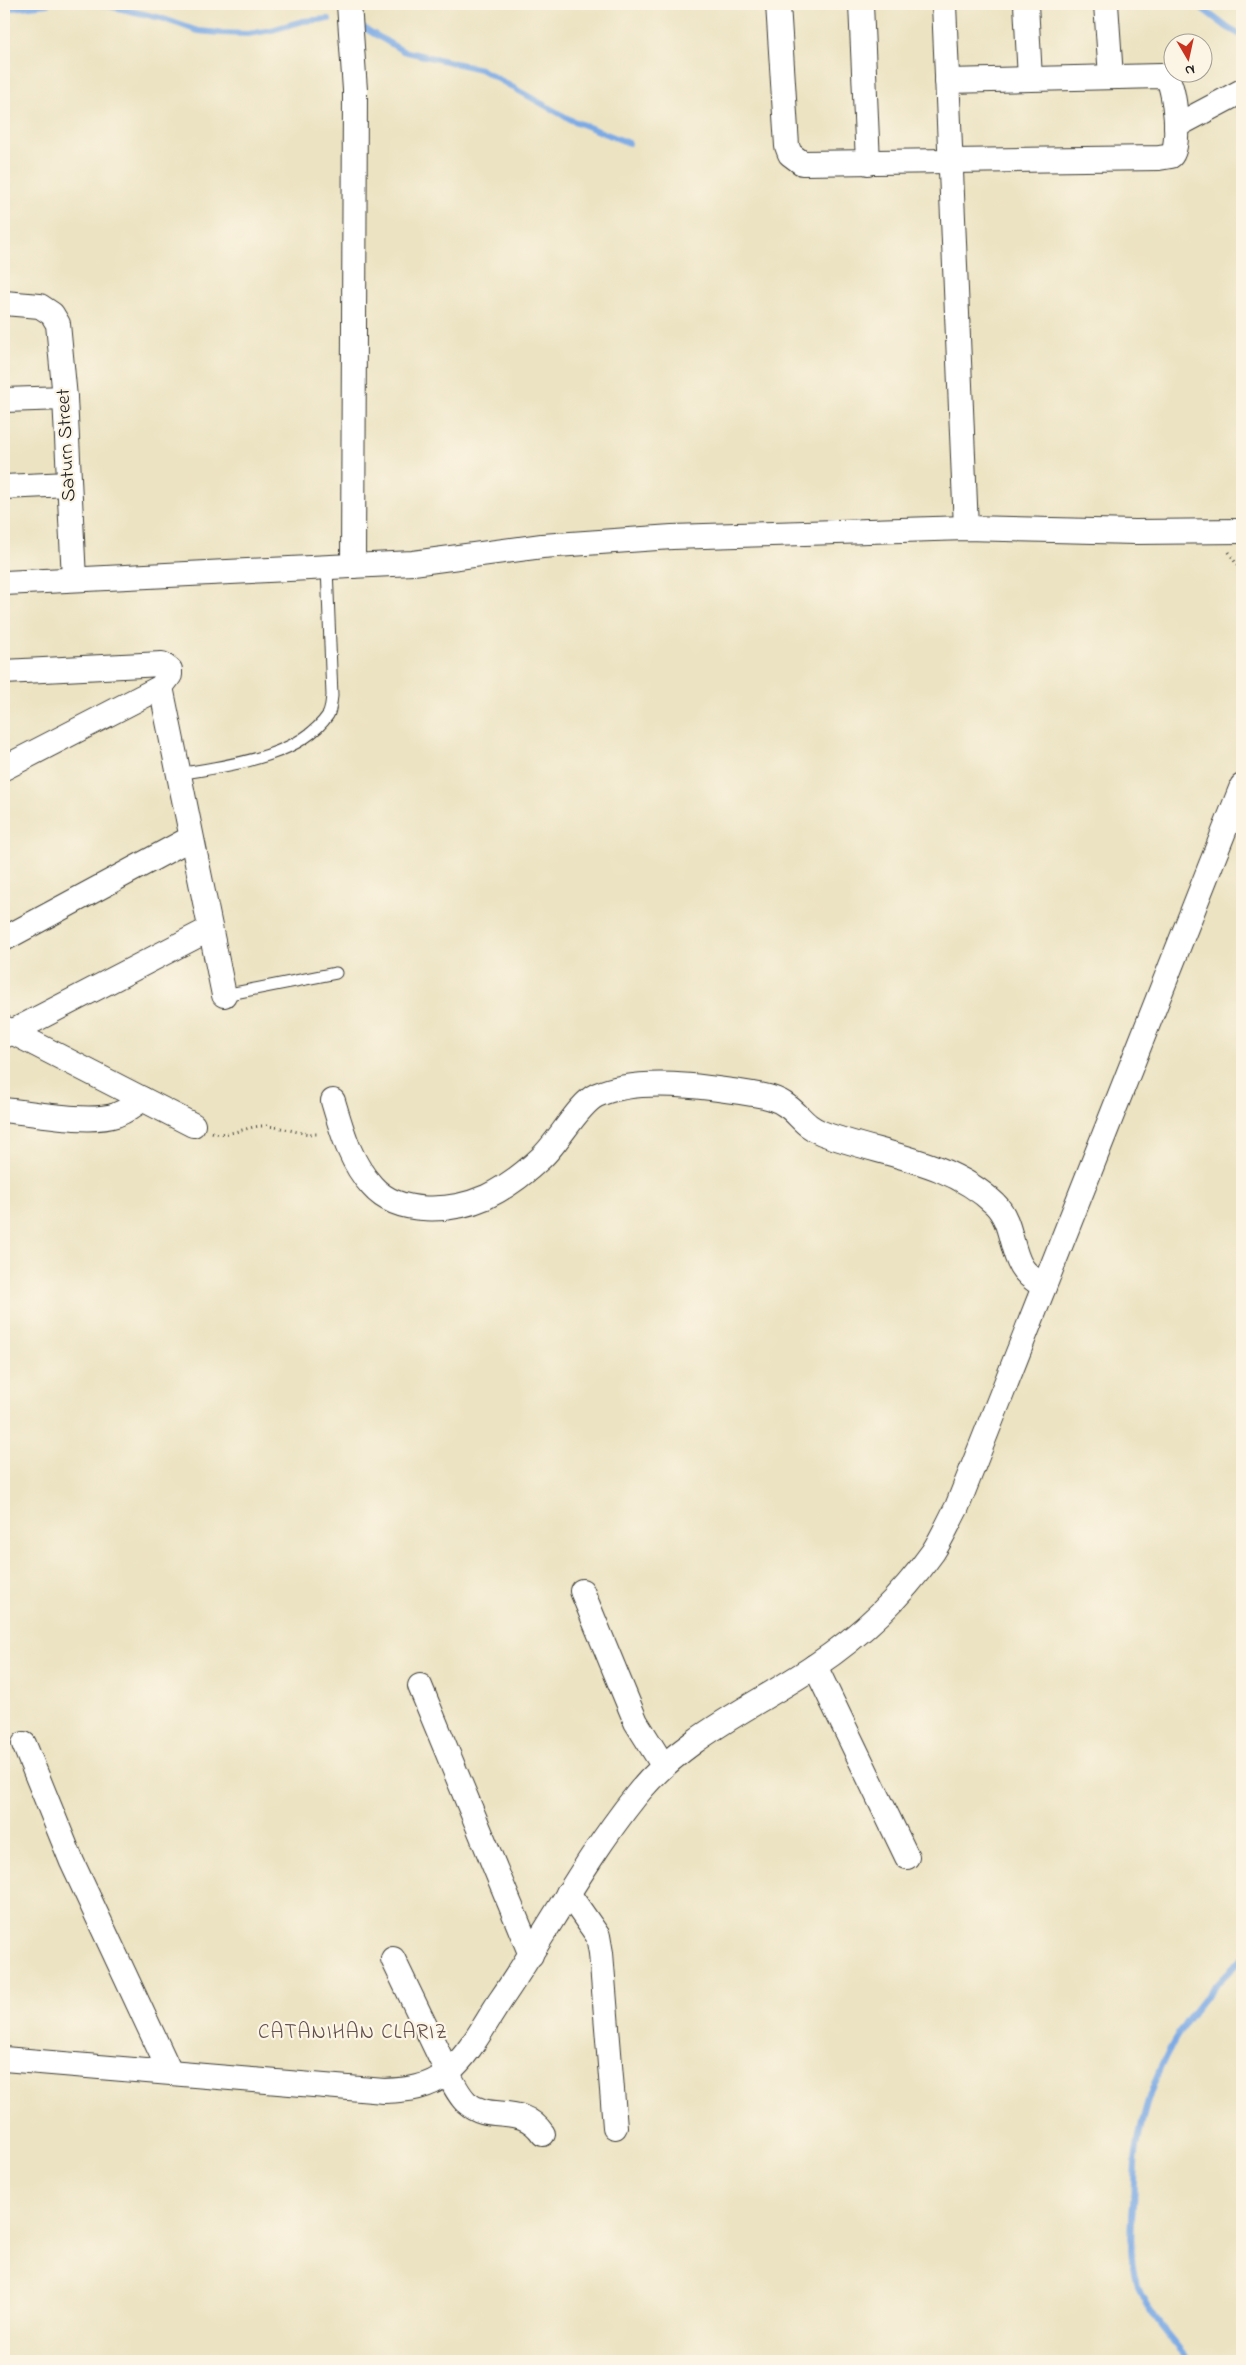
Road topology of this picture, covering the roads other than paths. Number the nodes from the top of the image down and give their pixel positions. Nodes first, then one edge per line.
1 (349, 4) edge
2 (778, 4) edge
3 (861, 4) edge
4 (944, 4) edge
5 (1026, 4) edge
6 (1106, 4) edge
7 (1111, 76) junction
8 (1030, 78) junction
9 (947, 81) junction
10 (1242, 91) edge
11 (1176, 126) junction
12 (950, 162) junction
13 (868, 163) junction
14 (4, 303) edge
15 (65, 398) junction
16 (4, 400) edge
17 (69, 484) junction
18 (4, 487) edge
19 (966, 528) junction
20 (1242, 531) edge
21 (353, 566) junction
22 (327, 567) junction
23 (74, 579) junction
24 (4, 583) edge
25 (4, 672) edge
26 (161, 687) junction
27 (4, 768) edge
28 (178, 774) junction
29 (1242, 786) edge
30 (192, 838) junction
31 (210, 929) junction
32 (4, 939) edge
33 (336, 973) dead end
34 (224, 995) joint
35 (6, 1032) edge
36 (142, 1099) junction
37 (333, 1100) dead end
38 (4, 1110) edge
39 (193, 1125) road end
40 (1044, 1286) junction
41 (582, 1590) dead end
42 (815, 1666) junction
43 (420, 1686) dead end
44 (24, 1744) dead end
45 (663, 1765) junction
46 (907, 1857) dead end
47 (568, 1893) junction
48 (532, 1955) junction
49 (393, 1959) dead end
50 (4, 2059) edge
51 (170, 2072) junction
52 (448, 2072) junction
53 (616, 2127) dead end
54 (543, 2134) dead end

1 - 21 street
2 - 13 street
3 - 13 street
4 - 9 street
5 - 8 street
6 - 7 street
7 - 8 street
7 - 11 street
8 - 9 street
9 - 12 street
10 - 11 street
11 - 12 street
12 - 13 street
12 - 19 street
14 - 15 street, Saturn Street
15 - 16 street
15 - 17 street, Saturn Street
17 - 18 street
17 - 23 street, Saturn Street
19 - 20 street
19 - 21 street
21 - 22 street
22 - 23 street
22 - 28 lane
23 - 24 street
25 - 26 street
26 - 27 street
26 - 28 street
28 - 30 street
29 - 40 street
30 - 31 street
30 - 32 street
31 - 34 street
31 - 35 street
33 - 34 lane
35 - 36 street
36 - 38 street
36 - 39 street
37 - 40 street
40 - 42 street
41 - 45 street
42 - 45 street
42 - 46 street
43 - 48 street
44 - 51 street
45 - 47 street
47 - 48 street
47 - 53 street
48 - 52 street
49 - 52 street
50 - 51 street
51 - 52 street
52 - 54 street

